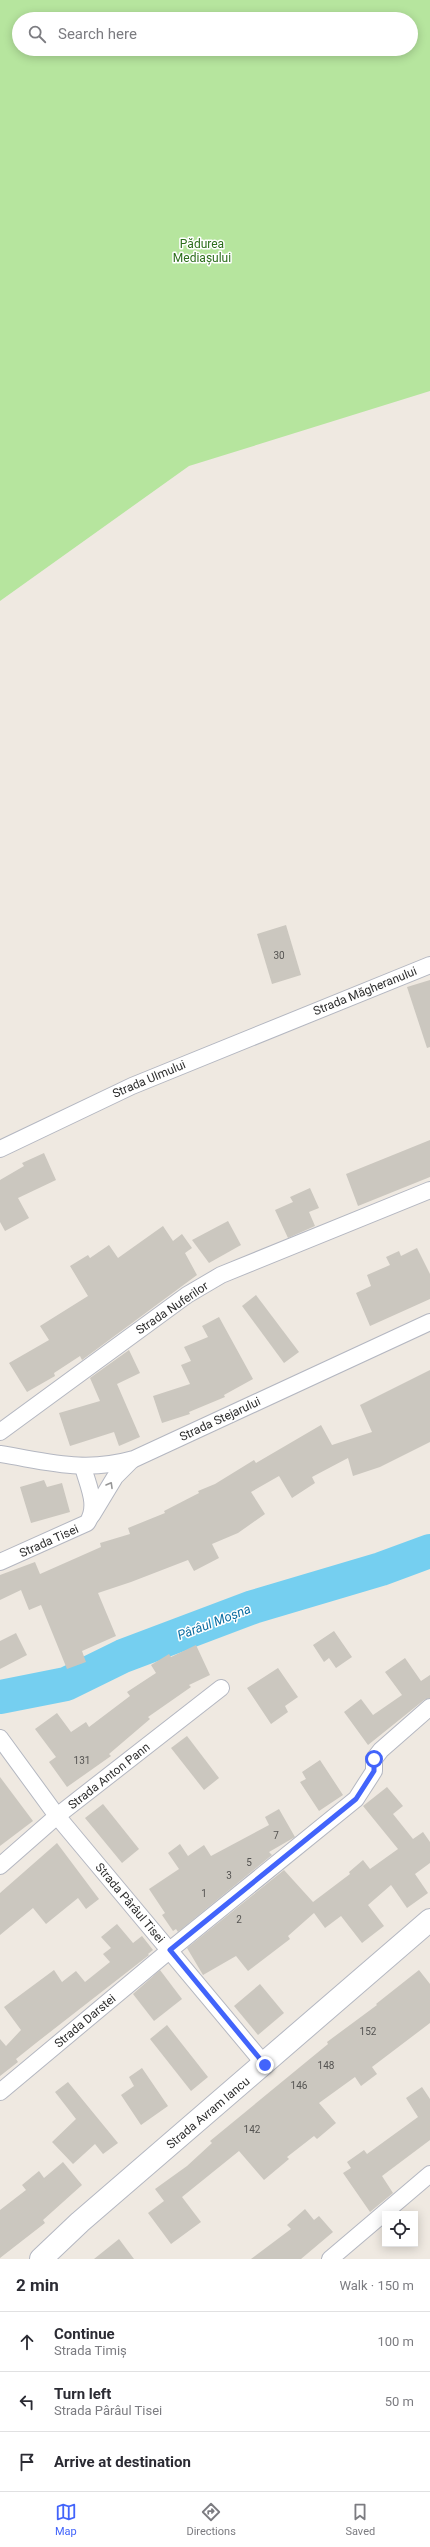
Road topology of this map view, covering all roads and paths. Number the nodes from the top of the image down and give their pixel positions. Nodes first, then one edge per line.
1 (430, 965) edge
2 (301, 1017) joint
3 (0, 1149) edge
4 (430, 1190) edge
5 (430, 1322) edge
6 (0, 1432) edge
7 (0, 1454) edge
8 (134, 1459) junction
9 (83, 1467) junction
10 (92, 1515) junction
11 (0, 1562) edge
12 (221, 1688) dead end
13 (430, 1706) edge
14 (0, 1738) edge
15 (58, 1816) junction
16 (0, 1866) edge
17 (430, 1920) edge
18 (170, 1950) junction
19 (265, 2065) junction
20 (0, 2092) edge
21 (430, 2174) edge
22 (41, 2259) edge
23 (330, 2259) edge

1 - 2 street, Strada Măgheranului
2 - 3 street, Strada Ulmului
4 - 6 street, Strada Nuferilor
5 - 8 street, Strada Stejarului
7 - 9 street, Strada Stejarului
8 - 9 street, Strada Stejarului
10 -> 8 street, Strada Tisei
9 - 10 street
10 - 11 street, Strada Tisei
12 - 15 street, Strada Anton Pann
13 - 18 street, Strada Darstei
14 - 15 street, Strada Pârâul Tisei
15 - 16 street, Strada Anton Pann
15 - 18 street, Strada Pârâul Tisei
17 - 19 main road, Strada Avram Iancu
18 - 19 street, Strada Pârâul Tisei
18 - 20 street, Strada Darstei
19 - 22 main road, Strada Avram Iancu
21 - 23 street

